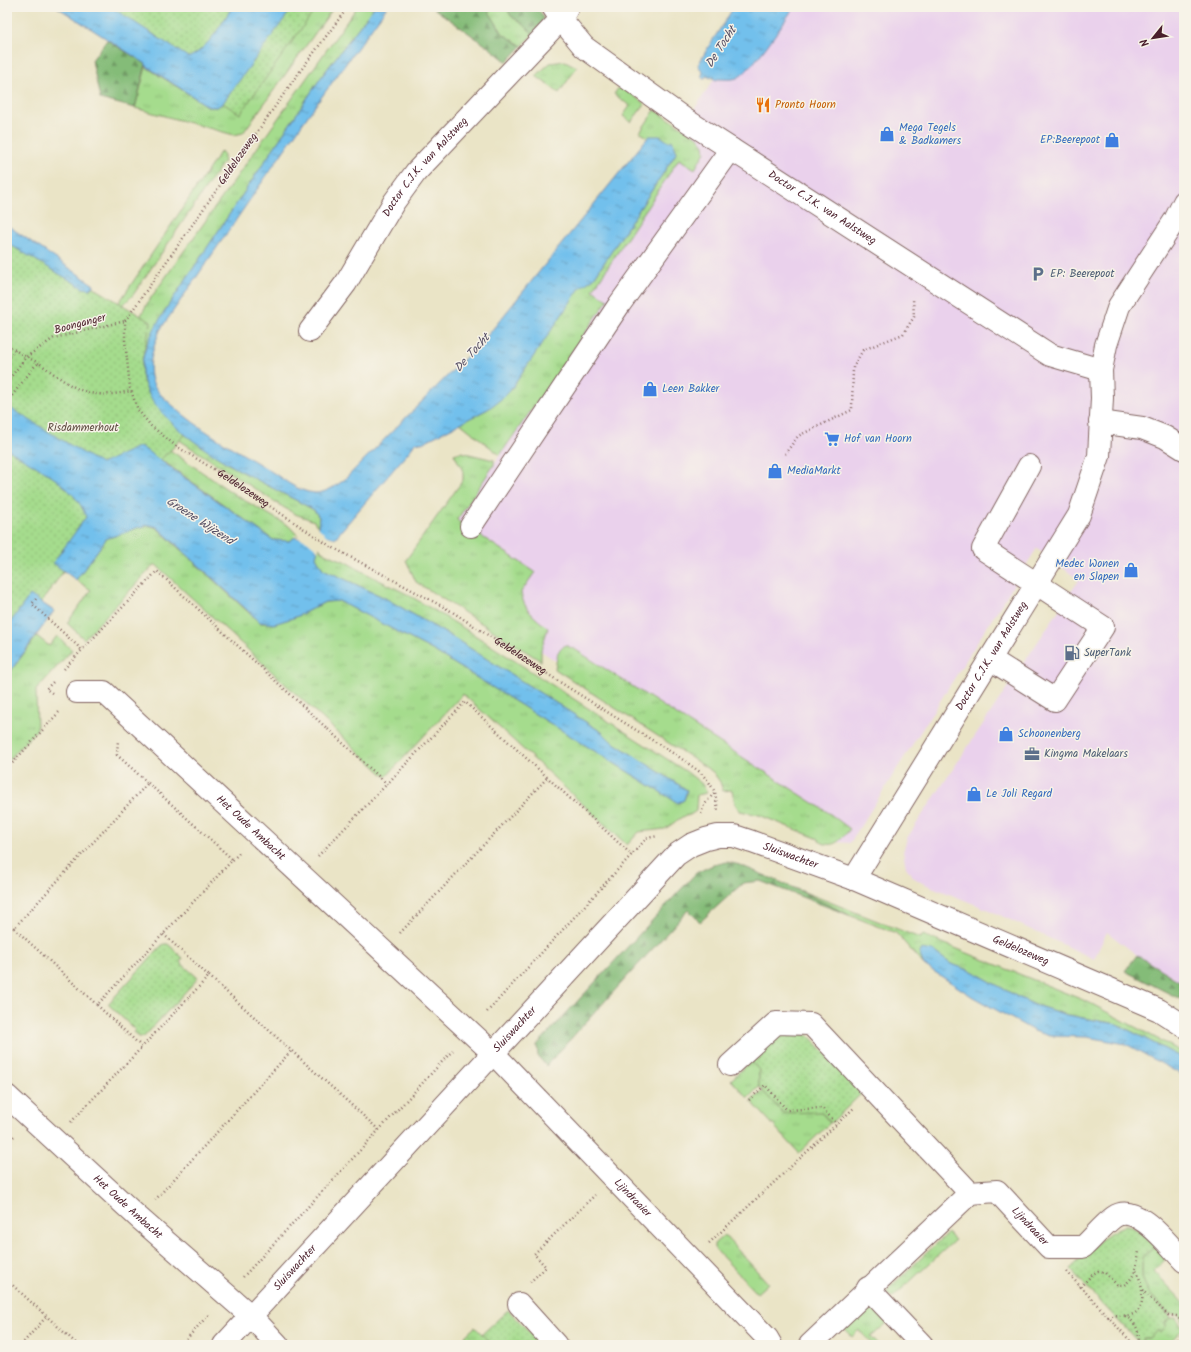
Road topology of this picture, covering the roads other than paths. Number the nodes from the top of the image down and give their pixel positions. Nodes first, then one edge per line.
1 (561, 11) edge
2 (731, 149) junction
3 (1181, 211) edge
4 (310, 331) dead end
5 (1101, 370) junction
6 (1100, 422) junction
7 (1184, 449) edge
8 (1029, 466) dead end
9 (471, 526) dead end
10 (1036, 585) junction
11 (990, 659) junction
12 (71, 699) road end
13 (854, 879) junction
14 (1184, 1026) edge
15 (493, 1053) junction
16 (730, 1065) dead end
17 (7, 1096) edge
18 (970, 1193) junction
19 (1177, 1254) edge
20 (868, 1288) junction
21 (519, 1304) road end
22 (251, 1316) junction
23 (224, 1345) edge
24 (278, 1345) edge
25 (556, 1345) edge
26 (771, 1345) edge
27 (810, 1345) edge
28 (922, 1345) edge

1 - 2 street, Doctor C.J.K. van Aalstweg
1 - 4 street, Doctor C.J.K. van Aalstweg
2 - 5 street, Doctor C.J.K. van Aalstweg
2 - 9 street
3 - 5 street, Doctor C.J.K. van Aalstweg
5 - 6 street, Doctor C.J.K. van Aalstweg
6 - 7 street
6 - 10 street, Doctor C.J.K. van Aalstweg
8 - 10 street
10 - 11 street, Doctor C.J.K. van Aalstweg
10 - 11 street
11 - 13 street, Doctor C.J.K. van Aalstweg
12 - 15 street, Het Oude Ambacht
13 - 14 street, Geldelozeweg
13 - 15 street, Sluiswachter
15 - 22 street, Sluiswachter
15 - 26 street, Lijndraaier
16 - 18 street
17 - 22 street, Het Oude Ambacht
18 - 19 street, Lijndraaier
18 - 20 street
20 - 27 street
20 - 28 street
21 - 25 street
22 - 23 street, Sluiswachter
22 - 24 street

